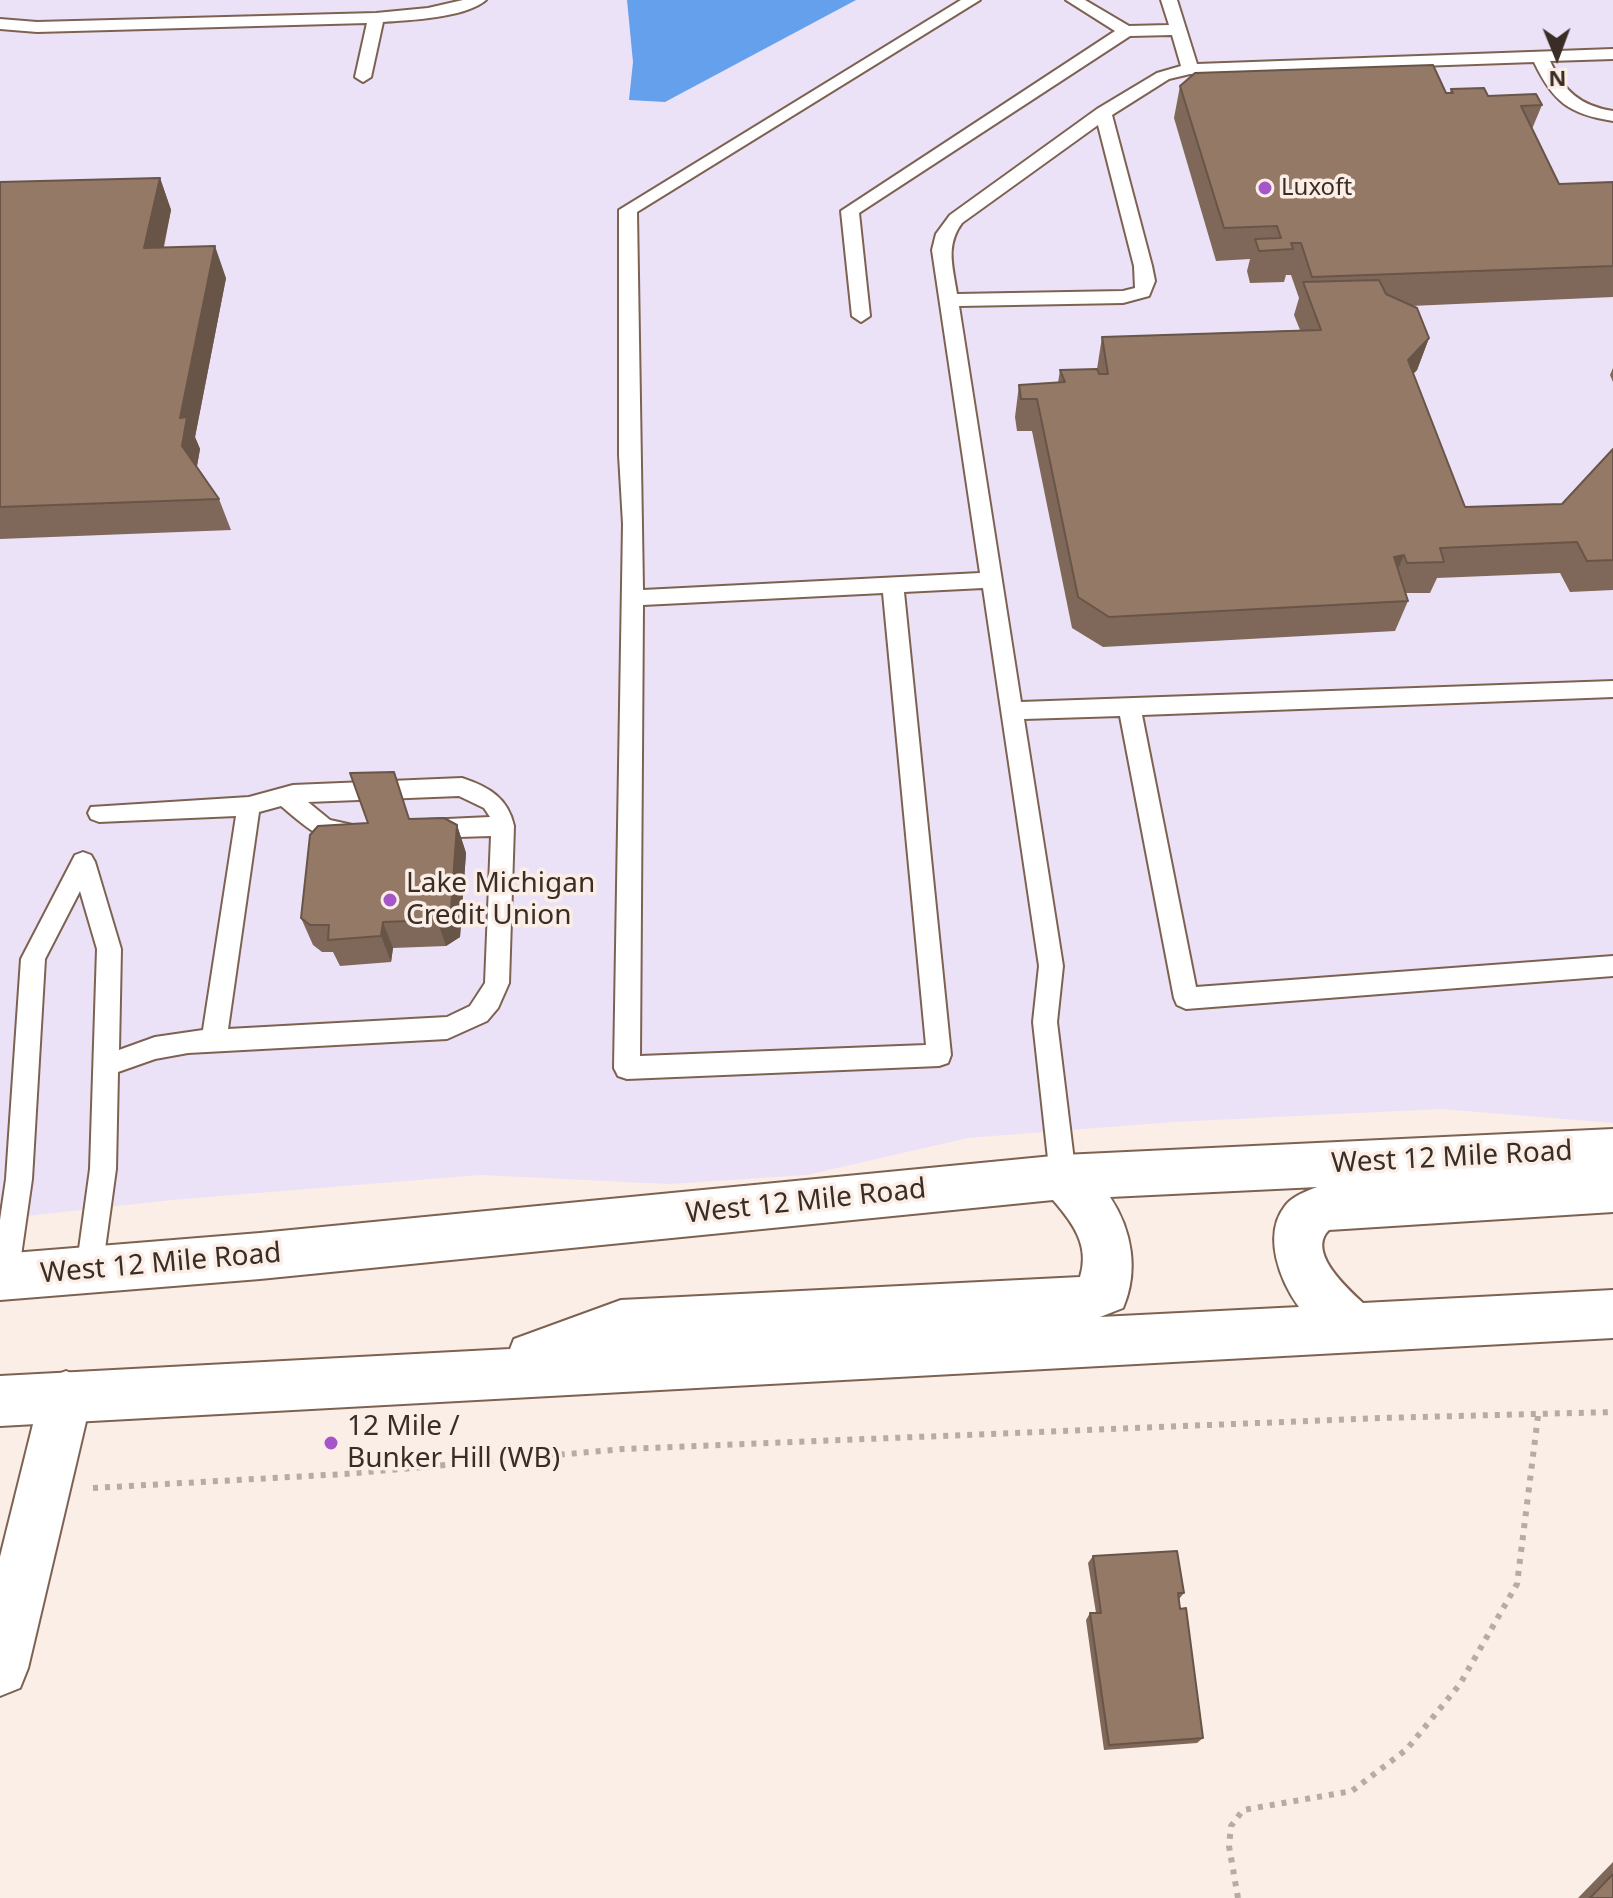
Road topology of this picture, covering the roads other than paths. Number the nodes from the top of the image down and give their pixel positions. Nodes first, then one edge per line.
1 (478, 0) edge
2 (972, 0) edge
3 (1074, 0) edge
4 (1169, 0) edge
5 (376, 18) junction
6 (0, 24) edge
7 (1178, 30) junction
8 (1126, 31) junction
9 (1613, 54) edge
10 (1539, 56) junction
11 (1190, 69) junction
12 (363, 77) dead end
13 (1103, 113) junction
14 (1613, 116) edge
15 (949, 300) junction
16 (861, 316) dead end
17 (992, 580) junction
18 (893, 585) junction
19 (632, 598) junction
20 (1613, 689) edge
21 (1129, 706) junction
22 (1012, 711) junction
23 (284, 796) junction
24 (249, 806) junction
25 (99, 813) dead end
26 (503, 826) junction
27 (412, 830) edge
28 (371, 832) edge
29 (1613, 966) edge
30 (214, 1039) junction
31 (106, 1065) junction
32 (1613, 1151) edge
33 (1063, 1177) junction
34 (1613, 1190) edge
35 (89, 1271) junction
36 (2, 1282) edge
37 (1613, 1314) edge
38 (1352, 1326) junction
39 (485, 1372) junction
40 (66, 1396) junction
41 (0, 1401) edge
42 (0, 1668) edge

1 - 5 lane
2 - 19 lane
3 - 8 lane
4 - 7 lane
5 - 6 lane
5 - 12 lane
7 - 8 lane
7 - 11 lane
8 - 16 lane
9 - 10 lane
10 - 11 lane
10 - 14 lane
11 - 13 lane
13 - 15 lane
13 - 15 lane
15 - 17 lane
17 - 18 lane
17 - 22 lane
18 - 19 lane
18 - 19 lane
20 - 21 lane
21 - 22 lane
21 - 29 lane
22 - 33 lane
23 - 24 lane
23 - 26 lane
23 - 28 lane
24 - 25 lane
24 - 30 lane
26 - 27 lane
26 - 30 lane
30 - 31 lane
31 - 35 lane
31 - 36 lane
32 - 33 main road, West 12 Mile Road
33 - 35 main road, West 12 Mile Road
33 - 39 main road
34 - 38 main road
35 - 36 main road, West 12 Mile Road
37 - 38 main road
38 - 39 main road
39 - 40 main road
40 - 41 main road
40 - 42 main road

